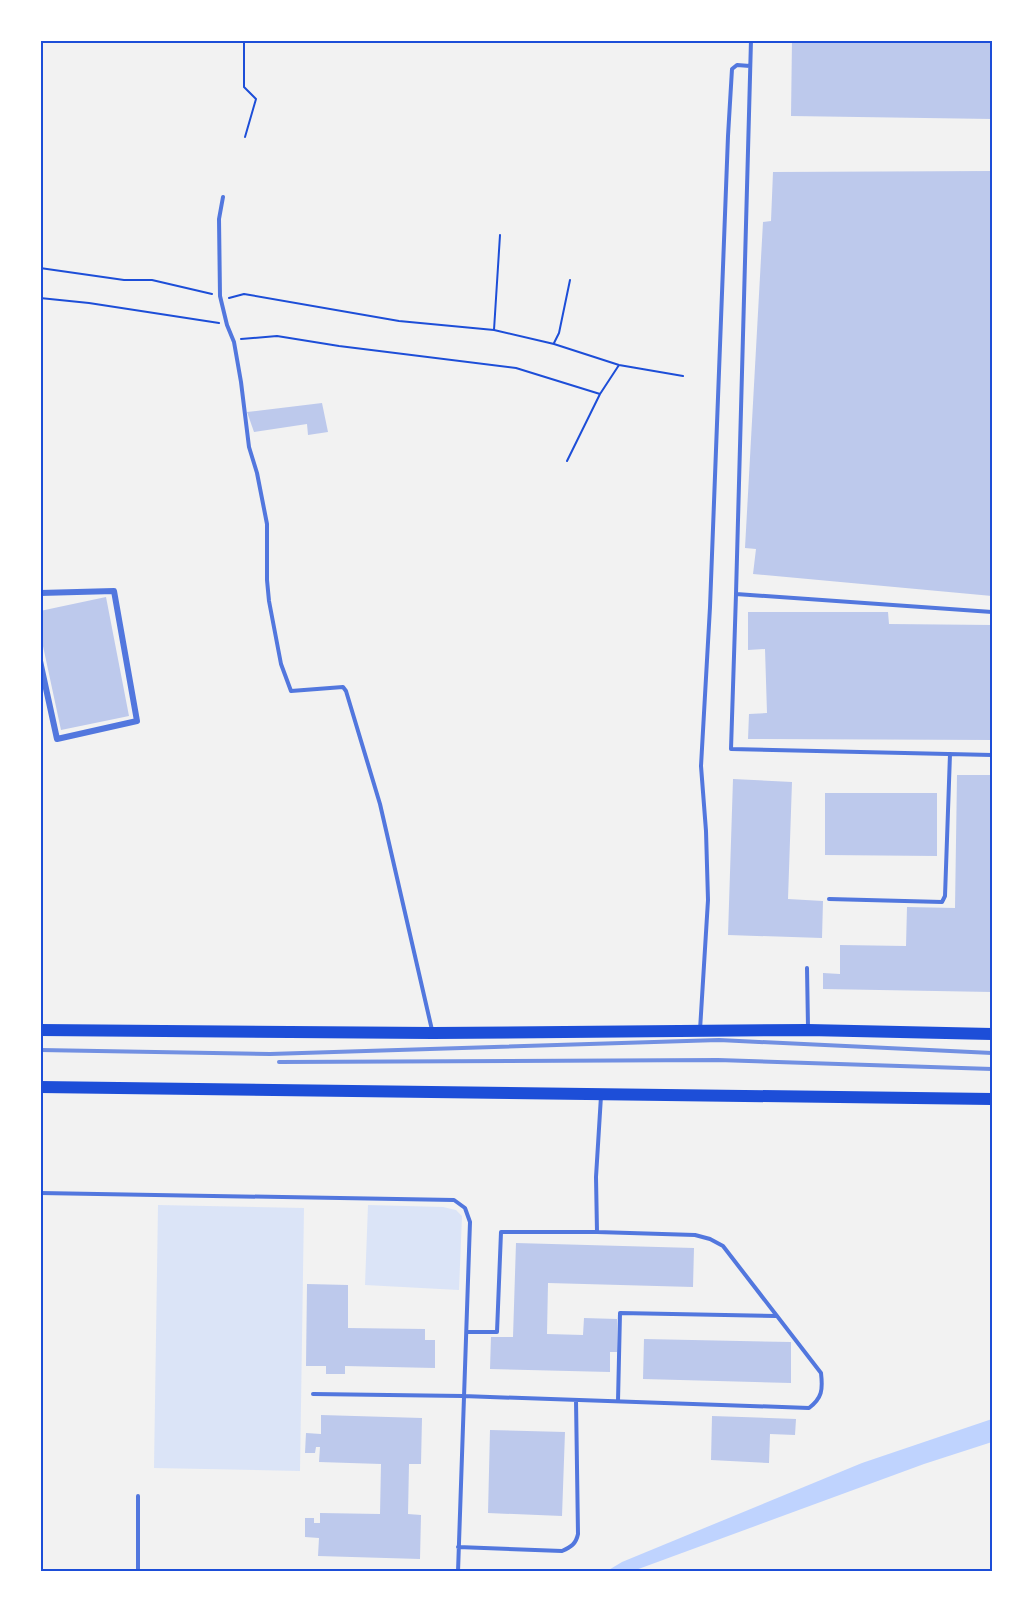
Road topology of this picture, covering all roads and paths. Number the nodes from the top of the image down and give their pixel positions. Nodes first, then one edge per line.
1 (244, 40) edge
2 (751, 40) edge
3 (750, 66) junction
4 (245, 137) dead end
5 (223, 197) dead end
6 (500, 235) dead end
7 (40, 268) edge
8 (570, 279) dead end
9 (220, 296) junction
10 (40, 298) edge
11 (227, 325) junction
12 (494, 330) junction
13 (241, 339) dead end
14 (554, 344) junction
15 (619, 365) junction
16 (683, 376) dead end
17 (600, 394) junction
18 (567, 460) dead end
19 (40, 593) edge
20 (736, 594) junction
21 (993, 612) edge
22 (40, 661) edge
23 (950, 754) junction
24 (993, 755) edge
25 (830, 899) dead end
26 (807, 968) dead end
27 (40, 1030) edge
28 (808, 1030) junction
29 (700, 1031) junction
30 (433, 1033) junction
31 (993, 1034) edge
32 (40, 1087) edge
33 (601, 1096) junction
34 (993, 1100) edge
35 (40, 1193) edge
36 (597, 1232) junction
37 (777, 1316) junction
38 (466, 1332) junction
39 (313, 1394) dead end
40 (463, 1396) junction
41 (576, 1400) junction
42 (618, 1401) junction
43 (138, 1496) dead end
44 (458, 1547) junction
45 (138, 1572) edge
46 (458, 1572) edge

1 - 4 path
2 - 3 lane
3 - 20 lane
3 - 29 lane
5 - 9 lane
6 - 12 path
7 - 9 path
8 - 14 path
9 - 11 lane
9 - 12 path
10 - 11 path
11 - 30 lane
12 - 14 path
13 - 17 path
14 - 15 path
15 - 16 path
15 - 17 path
17 - 18 path
19 - 22 street
20 - 21 lane
20 - 23 lane
23 - 24 lane
23 - 25 lane
26 - 28 lane
27 - 30 main road
28 - 29 main road
28 - 31 main road
29 - 30 main road
32 - 33 main road
33 - 34 main road
33 - 36 lane
35 - 38 lane
36 - 37 lane
36 - 38 lane
37 - 42 lane
37 - 42 lane
38 - 40 lane
39 - 40 lane
40 - 41 lane
40 - 44 lane
41 - 42 lane
41 - 44 lane
43 - 45 lane
44 - 46 lane

